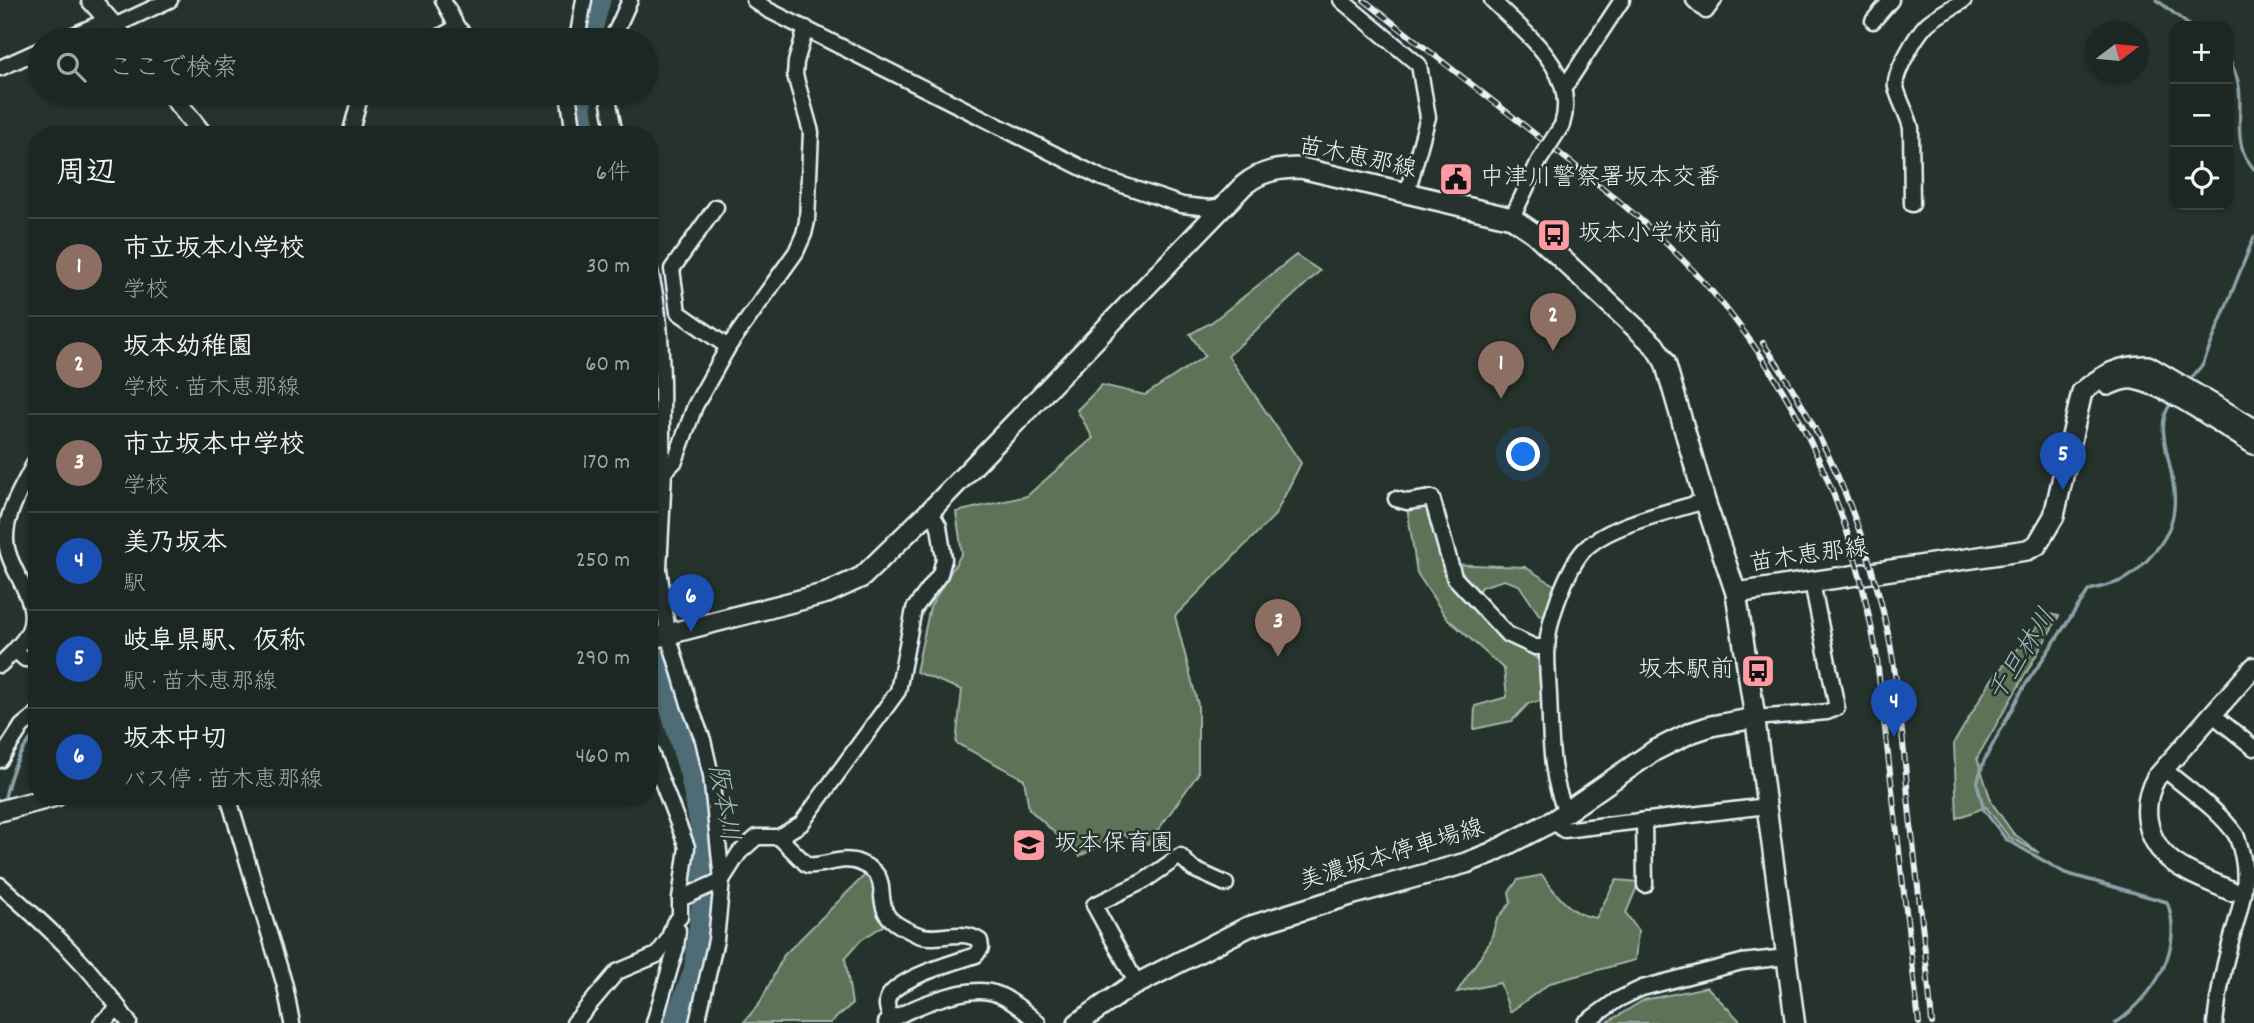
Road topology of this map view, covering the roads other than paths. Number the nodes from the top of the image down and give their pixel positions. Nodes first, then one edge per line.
1 (92, 0) edge
2 (170, 0) edge
3 (443, 0) edge
4 (584, 0) edge
5 (630, 0) edge
6 (754, 0) edge
7 (1341, 0) edge
8 (1492, 0) edge
9 (1622, 0) edge
10 (1693, 0) edge
11 (1714, 0) edge
12 (1891, 0) edge
13 (1964, 0) edge
14 (1873, 21) dead end
15 (111, 23) junction
16 (457, 27) edge
17 (97, 28) edge
18 (115, 28) edge
19 (578, 28) edge
20 (617, 28) edge
21 (806, 28) junction
22 (28, 55) edge
23 (0, 68) edge
24 (1564, 88) junction
25 (179, 105) edge
26 (358, 105) edge
27 (570, 105) edge
28 (609, 105) edge
29 (196, 126) edge
30 (352, 126) edge
31 (573, 126) edge
32 (613, 126) edge
33 (1407, 193) junction
34 (1912, 204) dead end
35 (1224, 206) junction
36 (716, 207) dead end
37 (1512, 218) junction
38 (658, 312) edge
39 (727, 347) junction
40 (2212, 410) junction
41 (2254, 429) edge
42 (2254, 444) edge
43 (664, 472) junction
44 (28, 477) edge
45 (1396, 499) dead end
46 (1705, 501) junction
47 (930, 511) junction
48 (1812, 582) junction
49 (1736, 593) junction
50 (28, 601) edge
51 (28, 632) edge
52 (659, 636) edge
53 (1547, 647) junction
54 (5, 657) edge
55 (28, 659) edge
56 (2254, 667) edge
57 (2212, 714) junction
58 (1755, 718) junction
59 (28, 721) edge
60 (2254, 748) edge
61 (0, 760) edge
62 (2164, 769) junction
63 (658, 772) edge
64 (28, 804) edge
65 (231, 805) edge
66 (1767, 806) junction
67 (6, 810) edge
68 (1560, 816) junction
69 (1644, 820) junction
70 (779, 837) junction
71 (722, 880) junction
72 (1226, 884) dead end
73 (0, 885) edge
74 (1645, 885) dead end
75 (2231, 891) dead end
76 (683, 898) junction
77 (680, 917) junction
78 (1786, 957) junction
79 (1137, 984) junction
80 (119, 1007) junction
81 (889, 1021) edge
82 (101, 1023) edge
83 (129, 1023) edge
84 (292, 1023) edge
85 (574, 1023) edge
86 (654, 1023) edge
87 (697, 1023) edge
88 (1038, 1023) edge
89 (1078, 1023) edge
90 (1585, 1023) edge
91 (1795, 1023) edge
92 (2215, 1023) edge

1 - 15 street
2 - 15 street
3 - 16 street
4 - 19 street
5 - 20 street
6 - 21 street
7 - 33 street
8 - 24 street
9 - 24 street
10 - 11 street
12 - 14 street
13 - 34 street
15 - 17 street
15 - 18 street
21 - 35 street
21 - 39 street
22 - 23 street
24 - 37 street, bridge
25 - 29 street
26 - 30 street
27 - 31 street
28 - 32 street
33 - 35 main road, 苗木恵那線
33 - 37 main road, 苗木恵那線
35 - 47 main road, 苗木恵那線
36 - 39 street
37 - 46 main road, 苗木恵那線
38 - 43 street
39 - 43 street
40 - 41 main road, 苗木恵那線
40 - 42 main road, 苗木恵那線
40 - 48 main road, 苗木恵那線
43 - 52 street
44 - 50 street
45 - 53 street
46 - 49 main road, 苗木恵那線
46 - 53 street
47 - 52 main road, 苗木恵那線
47 - 70 street
48 - 49 main road, 苗木恵那線
48 - 58 street
49 - 58 main road
51 - 54 street
52 - 71 street
53 - 68 street
54 - 55 street
56 - 57 street
57 - 60 street
57 - 62 street
58 - 66 street
58 - 68 main road, 美濃坂本停車場線
59 - 61 street
62 - 75 street
62 - 92 street
63 - 76 street
64 - 67 main road
65 - 84 street
66 - 69 street
66 - 78 street
68 - 69 street
68 - 79 main road, 美濃坂本停車場線
69 - 74 street
70 - 71 street
70 - 81 street
71 - 76 street
71 - 87 street
72 - 79 street
73 - 80 street
76 - 77 street
77 - 85 street
77 - 86 street
78 - 90 street
78 - 91 street
79 - 89 main road, 美濃坂本停車場線
80 - 82 street
80 - 83 street
81 - 88 street

